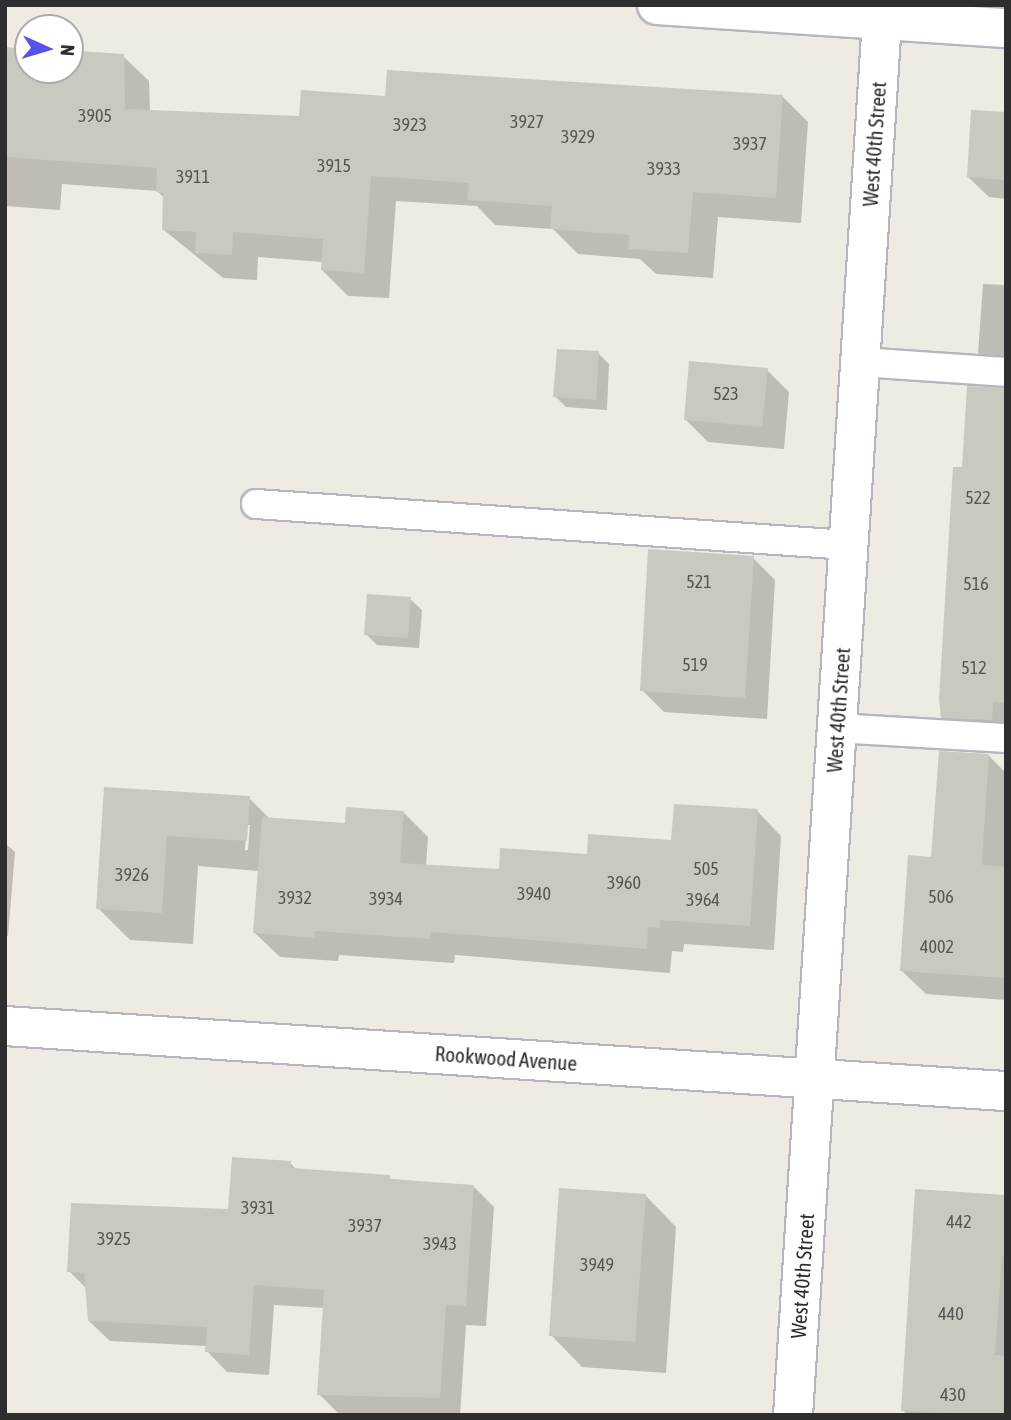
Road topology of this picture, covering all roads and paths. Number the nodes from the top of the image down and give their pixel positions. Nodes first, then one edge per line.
1 (657, 5) edge
2 (882, 13) edge
3 (1006, 28) edge
4 (860, 362) junction
5 (1006, 372) edge
6 (256, 504) dead end
7 (849, 545) junction
8 (837, 728) junction
9 (1006, 738) edge
10 (5, 1026) edge
11 (815, 1078) junction
12 (1006, 1091) edge
13 (793, 1415) edge

1 - 2 street
2 - 3 street
2 - 4 street, West 40th Street
4 - 5 lane
4 - 7 street, West 40th Street
6 - 7 lane
7 - 8 street, West 40th Street
8 - 9 lane
8 - 11 street, West 40th Street
10 - 11 street, Rookwood Avenue
11 - 12 street, Rookwood Avenue
11 - 13 street, West 40th Street

